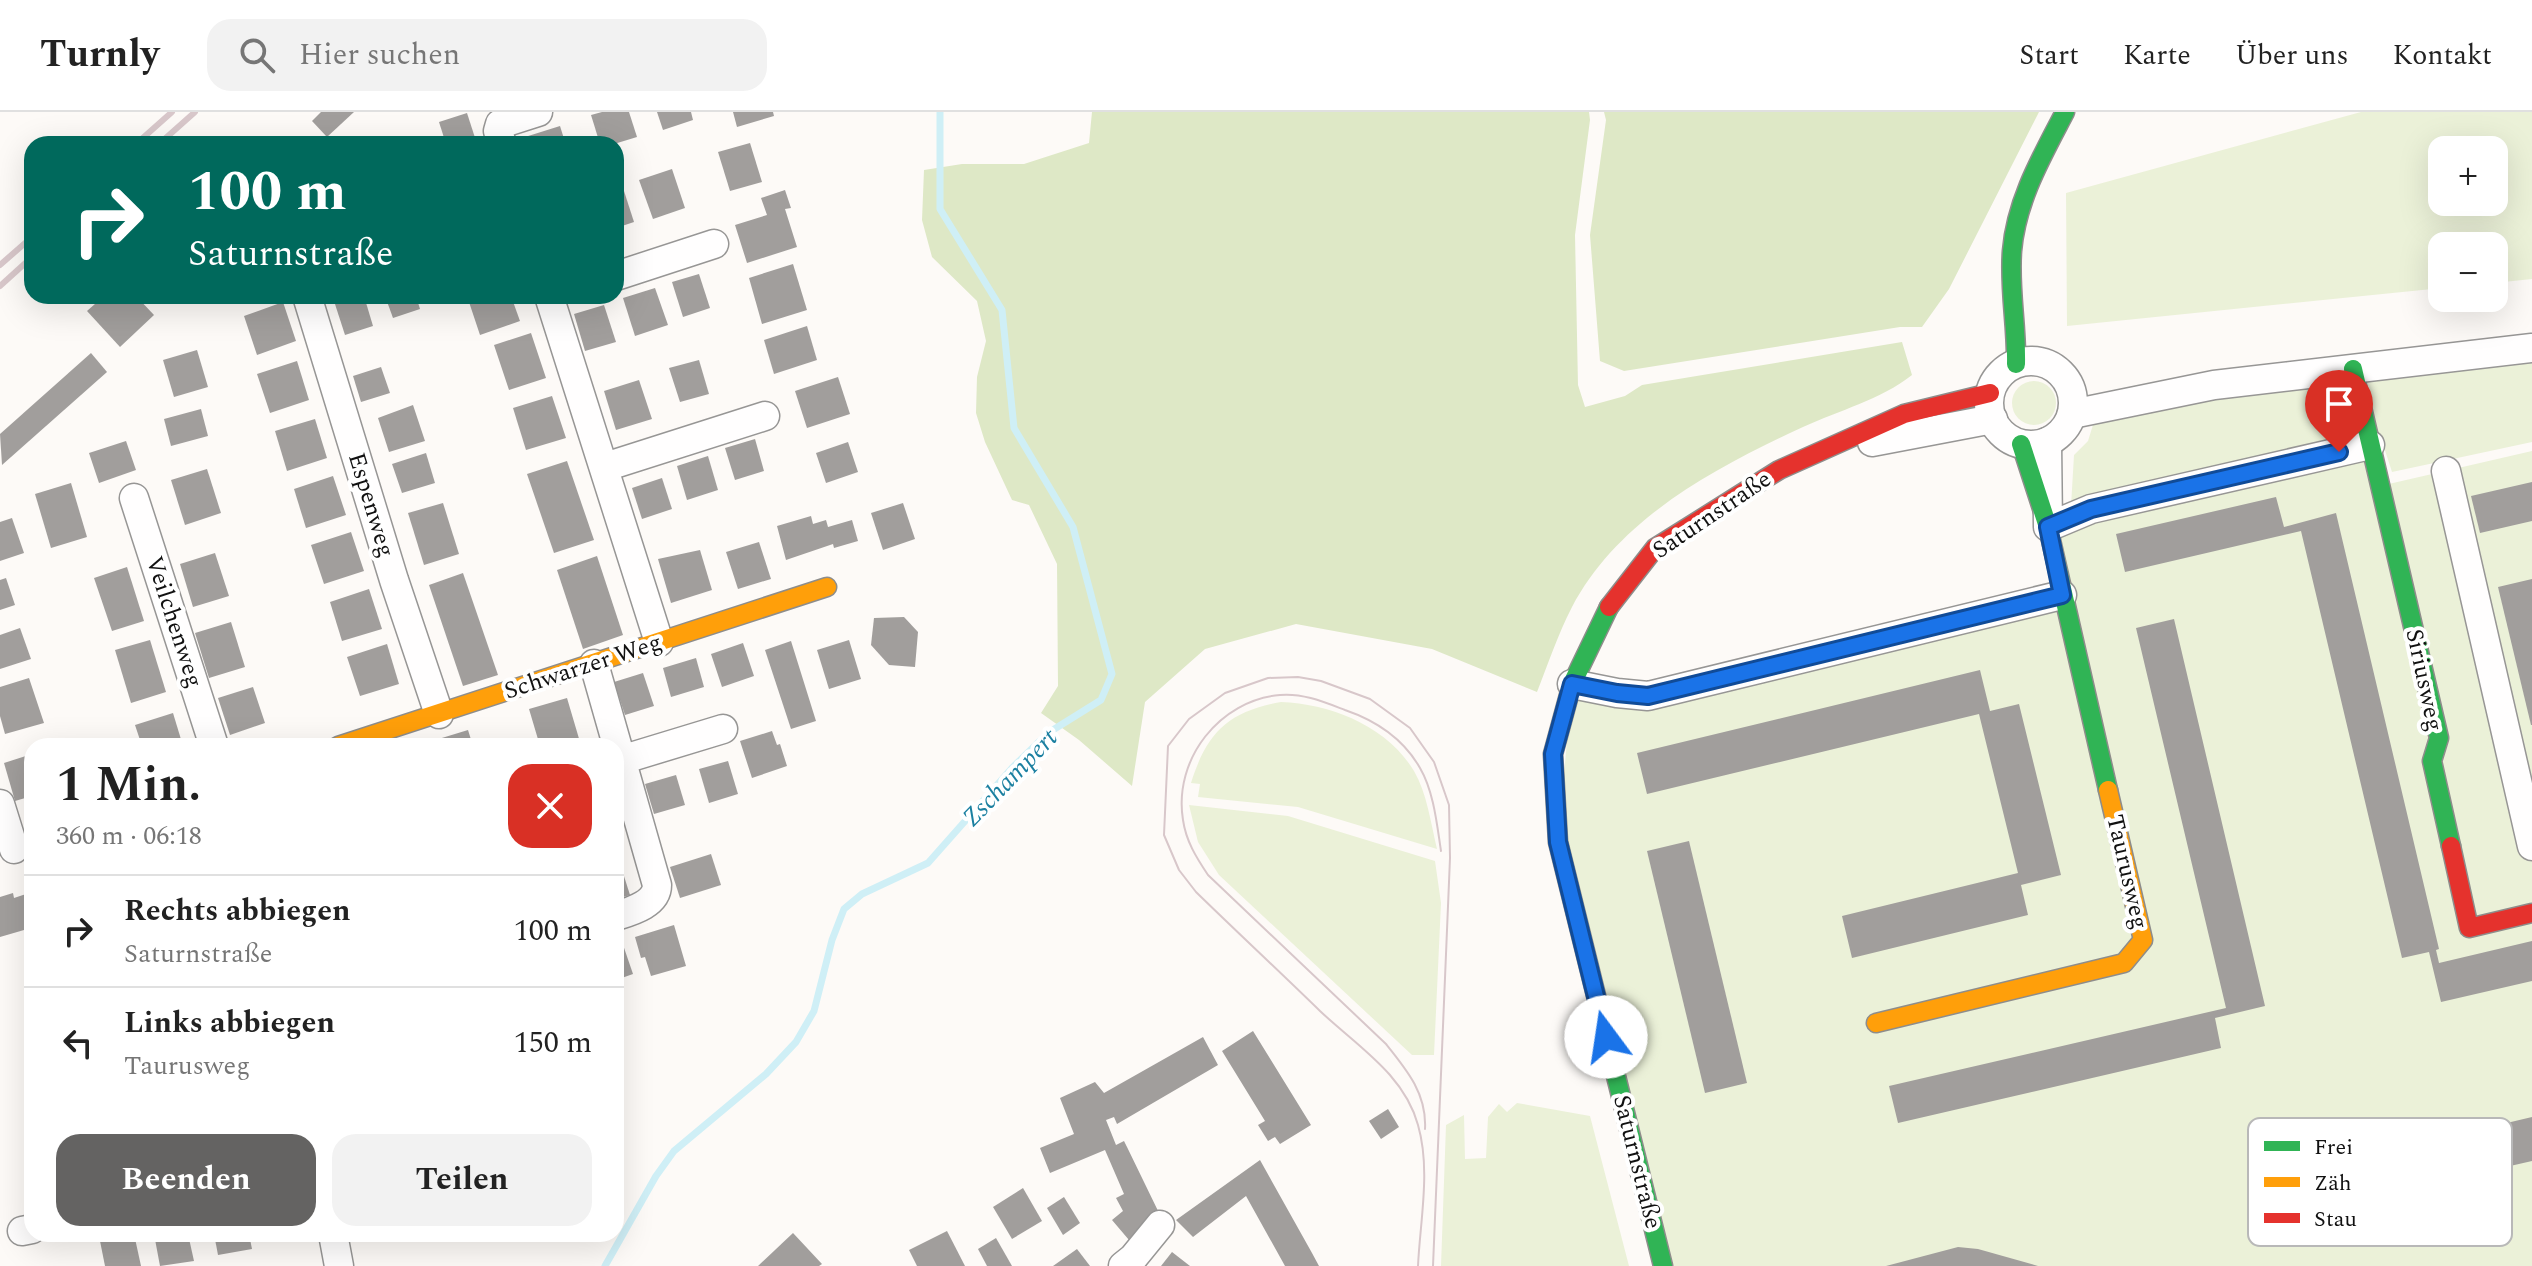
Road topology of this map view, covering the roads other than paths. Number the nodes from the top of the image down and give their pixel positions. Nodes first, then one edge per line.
1 (538, 112) edge
2 (2065, 112) edge
3 (500, 136) edge
4 (2038, 164) junction
5 (714, 244) dead end
6 (2030, 255) dead end
7 (624, 273) edge
8 (309, 304) edge
9 (554, 304) edge
10 (2532, 348) edge
11 (2032, 358) junction
12 (2353, 369) junction
13 (2072, 402) junction
14 (1991, 406) junction
15 (765, 416) dead end
16 (2034, 443) junction
17 (2370, 445) junction
18 (605, 467) junction
19 (1779, 470) joint
20 (2446, 471) dead end
21 (134, 498) dead end
22 (2048, 527) junction
23 (827, 587) dead end
24 (2062, 595) junction
25 (659, 642) junction
26 (594, 664) junction
27 (1572, 684) junction
28 (439, 714) junction
29 (723, 729) dead end
30 (211, 738) edge
31 (384, 738) edge
32 (615, 738) edge
33 (624, 759) edge
34 (624, 770) edge
35 (0, 804) edge
36 (2532, 846) edge
37 (15, 848) edge
38 (624, 913) edge
39 (2532, 913) edge
40 (1876, 1023) dead end
41 (1160, 1225) dead end
42 (334, 1242) edge
43 (339, 1266) edge
44 (1123, 1266) edge
45 (1663, 1266) edge

1 - 3 street
2 - 4 street
4 - 6 street
4 - 11 street
5 - 7 street
8 - 28 street, Espenweg
9 - 18 street
10 - 12 street
11 - 13 street
11 - 14 street
12 - 13 street
12 - 17 street, Siriusweg
13 - 16 street
14 - 16 street
14 - 19 street, Saturnstraße
15 - 18 street
16 - 22 street, Taurusweg
17 - 22 street
17 - 39 street, Siriusweg
18 - 25 street
19 - 27 street, Saturnstraße
20 - 36 street
21 - 30 street, Veilchenweg
22 - 24 street, Taurusweg
23 - 25 street, Schwarzer Weg
24 - 27 street
24 - 40 street, Taurusweg
25 - 26 street, Schwarzer Weg
26 - 28 street, Schwarzer Weg
26 - 32 street
27 - 45 street, Saturnstraße
28 - 31 street, Schwarzer Weg
29 - 33 street
34 - 38 street
35 - 37 street
41 - 44 street
42 - 43 street

